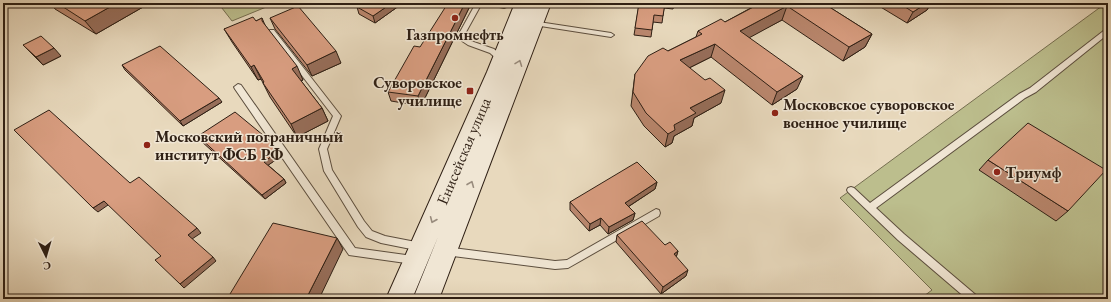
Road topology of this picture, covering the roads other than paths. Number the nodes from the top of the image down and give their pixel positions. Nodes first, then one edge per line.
1 (479, 3) edge
2 (488, 3) edge
3 (513, 3) edge
4 (524, 3) edge
5 (542, 3) edge
6 (534, 23) junction
7 (1108, 31) edge
8 (272, 32) edge
9 (611, 35) dead end
10 (502, 59) junction
11 (238, 87) dead end
12 (851, 190) dead end
13 (870, 208) junction
14 (656, 213) dead end
15 (444, 251) junction
16 (419, 254) junction
17 (399, 299) edge
18 (426, 299) edge
19 (974, 299) edge

1 - 10 lane
2 - 3 lane
4 - 10 main road, Енисейская улица
5 - 6 main road, Енисейская улица
6 - 9 lane
15 -> 6 main road, Енисейская улица
7 - 13 lane
8 - 16 lane
10 -> 16 main road, Енисейская улица
11 - 16 lane
12 - 13 lane
13 - 19 lane
14 - 15 lane
15 - 18 main road, Енисейская улица
16 - 17 main road, Енисейская улица

